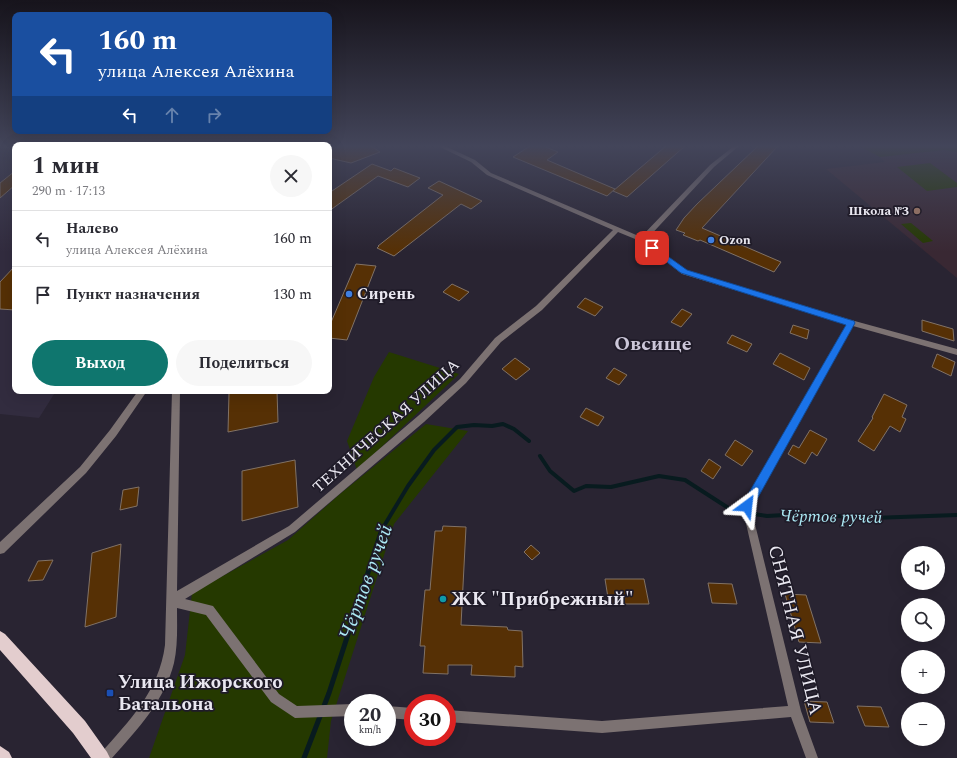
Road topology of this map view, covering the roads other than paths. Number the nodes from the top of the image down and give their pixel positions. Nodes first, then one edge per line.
1 (506, 181) edge
2 (697, 181) edge
3 (617, 229) junction
4 (642, 240) junction
5 (851, 323) junction
6 (957, 352) edge
7 (140, 394) edge
8 (176, 394) edge
9 (0, 549) edge
10 (171, 601) junction
11 (0, 639) edge
12 (344, 710) edge
13 (795, 710) junction
14 (456, 717) edge
15 (0, 755) edge
16 (3, 758) edge
17 (103, 758) edge
18 (812, 758) edge

1 - 3 street
2 - 4 street
3 - 4 street
3 - 10 street, ТЕХНИЧЕСКАЯ УЛИЦА
4 - 5 street
5 - 6 street
5 - 13 street, СНЯТНАЯ УЛИЦА
7 - 9 street
8 - 10 street
10 - 12 street
10 - 17 street
11 - 17 highway
13 - 14 street
13 - 18 street, СНЯТНАЯ УЛИЦА
15 - 16 highway

